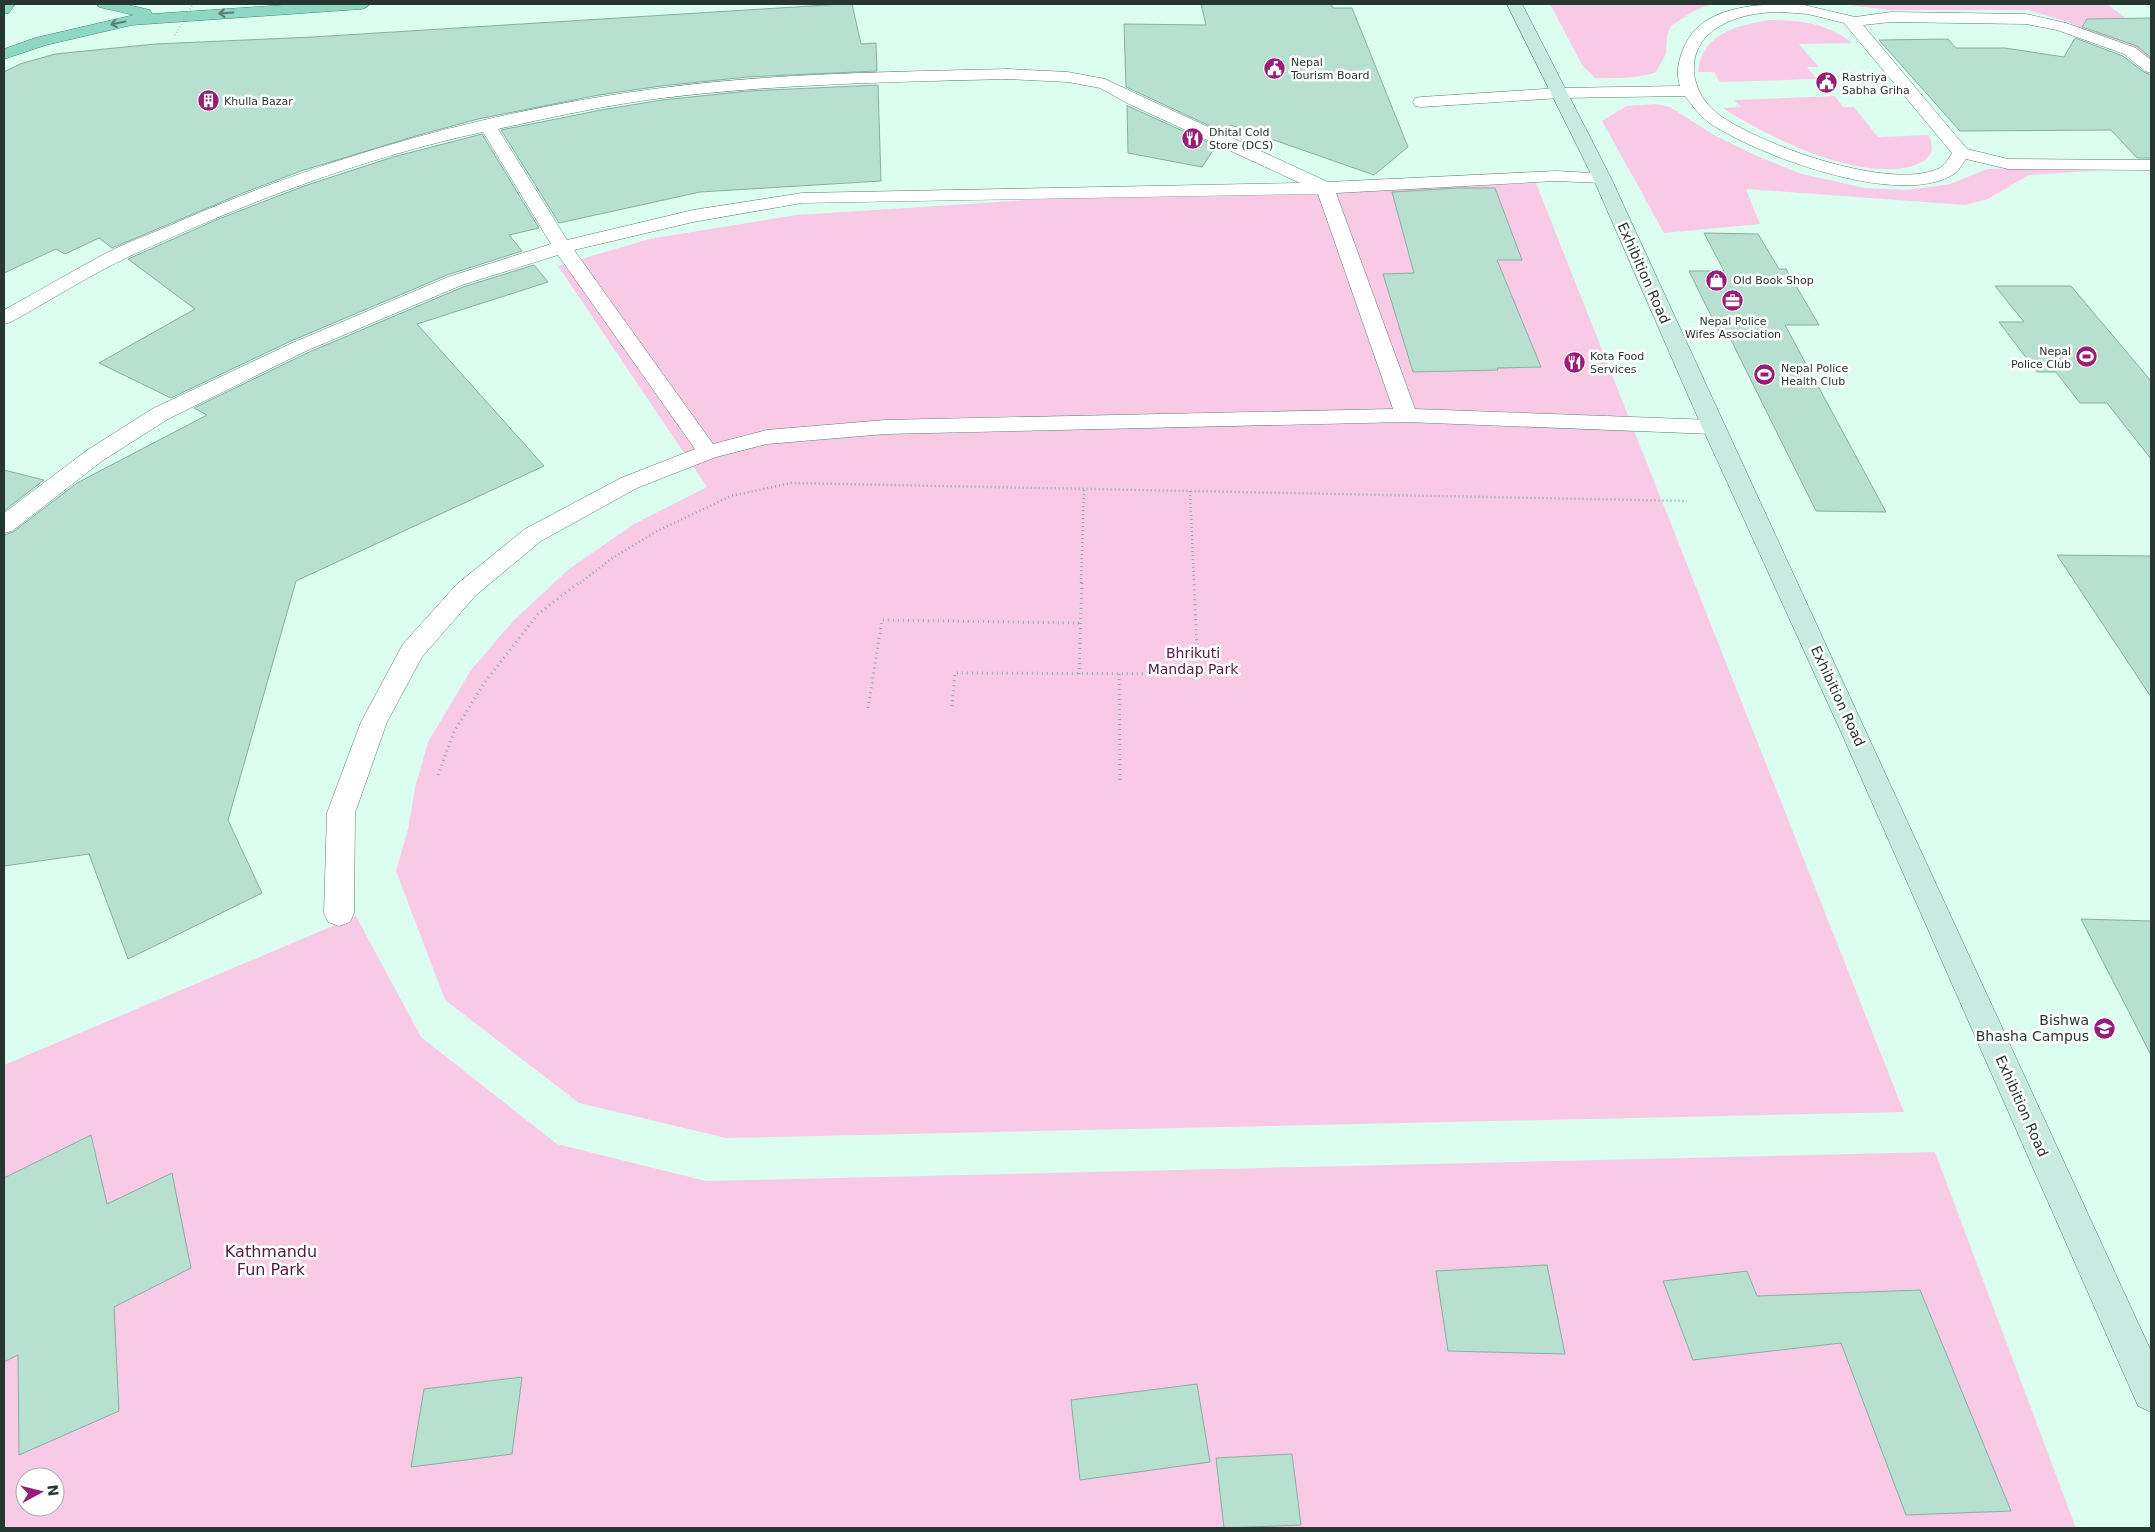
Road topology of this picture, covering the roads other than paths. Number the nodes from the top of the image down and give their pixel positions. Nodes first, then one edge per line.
1 (8, 4) edge
2 (104, 4) edge
3 (362, 4) edge
4 (1514, 4) edge
5 (4, 10) edge
6 (166, 18) junction
7 (1851, 22) junction
8 (4, 54) edge
9 (2151, 68) edge
10 (1690, 91) junction
11 (1560, 93) junction
12 (1421, 102) dead end
13 (487, 124) junction
14 (1961, 153) junction
15 (2151, 165) edge
16 (1602, 178) junction
17 (1324, 188) junction
18 (562, 247) junction
19 (4, 318) edge
20 (1406, 415) junction
21 (1713, 428) junction
22 (708, 452) junction
23 (4, 526) edge
24 (339, 913) dead end
25 (2151, 1393) edge

1 - 5 main road
2 - 6 main road
3 -> 6 main road
4 - 11 main road, Exhibition Road
6 -> 8 main road
7 - 9 lane
7 - 10 lane
7 - 14 lane
10 - 11 lane
10 - 14 lane
11 - 12 lane
11 - 16 main road, Exhibition Road
13 - 17 lane
13 - 18 lane
13 - 19 lane
14 - 15 lane
16 - 17 lane
16 - 21 main road, Exhibition Road
17 - 18 lane
17 - 20 lane
18 - 22 lane
18 - 23 lane
20 - 21 lane
20 - 22 lane
21 - 25 main road, Exhibition Road
22 - 24 lane

